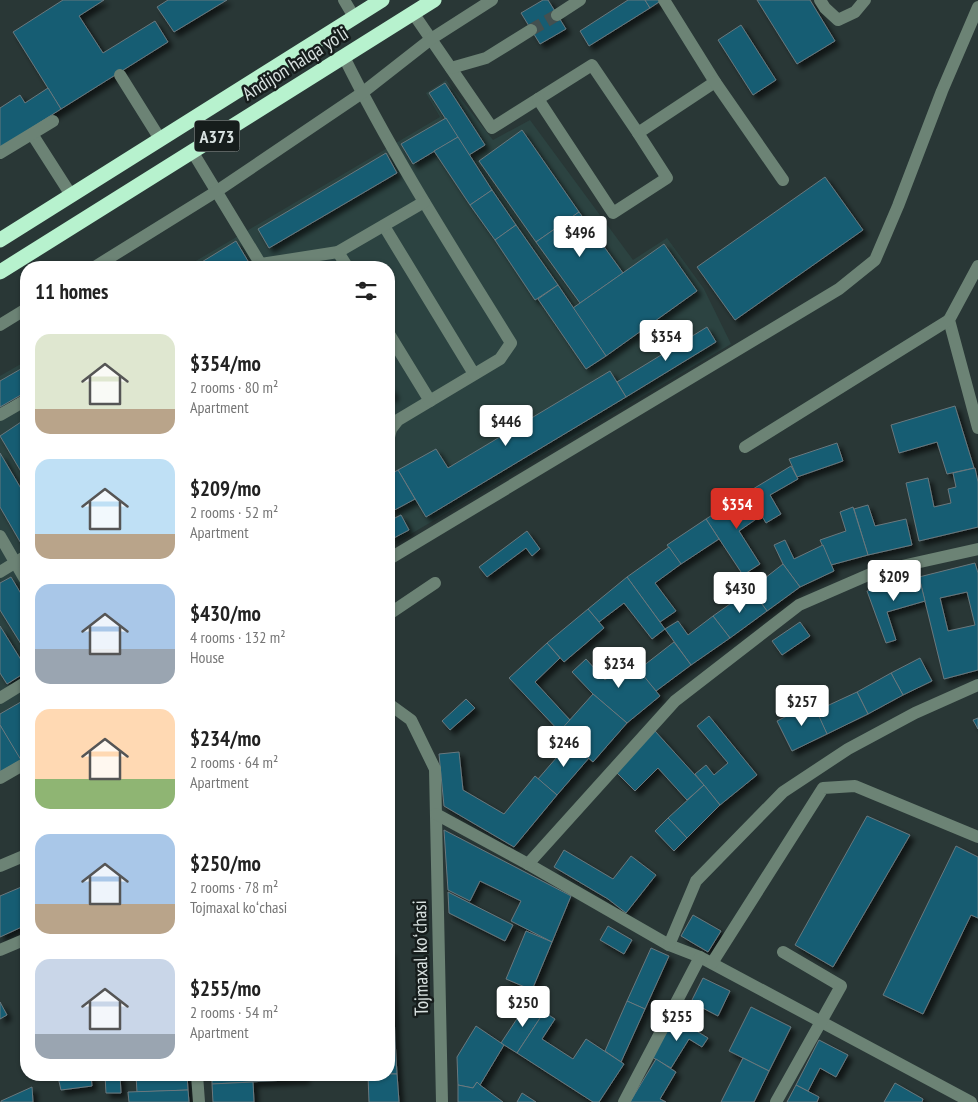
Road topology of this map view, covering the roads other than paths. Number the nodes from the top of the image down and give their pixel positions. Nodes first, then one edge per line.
1 (344, 0) edge
2 (382, 0) edge
3 (434, 0) edge
4 (492, 0) edge
5 (580, 0) edge
6 (664, 0) edge
7 (820, 0) edge
8 (864, 0) edge
9 (978, 7) edge
10 (413, 13) junction
11 (557, 15) tunnel mouth
12 (354, 17) junction
13 (531, 30) tunnel mouth
14 (431, 39) junction
15 (344, 57) junction
16 (451, 68) junction
17 (120, 75) dead end
18 (715, 82) junction
19 (362, 93) junction
20 (538, 99) junction
21 (53, 121) dead end
22 (638, 133) junction
23 (32, 134) junction
24 (160, 140) junction
25 (192, 151) junction
26 (0, 153) edge
27 (783, 180) dead end
28 (217, 191) junction
29 (71, 195) junction
30 (424, 202) junction
31 (384, 226) junction
32 (0, 240) edge
33 (338, 252) junction
34 (104, 261) edge
35 (256, 261) edge
36 (287, 261) edge
37 (344, 261) edge
38 (978, 266) edge
39 (0, 272) edge
40 (20, 313) edge
41 (949, 320) junction
42 (0, 325) edge
43 (395, 344) edge
44 (474, 374) junction
45 (969, 392) junction
46 (430, 401) junction
47 (978, 402) edge
48 (20, 404) edge
49 (0, 416) edge
50 (395, 424) edge
51 (978, 428) edge
52 (745, 447) dead end
53 (0, 536) edge
54 (978, 549) edge
55 (395, 555) edge
56 (20, 558) edge
57 (20, 560) edge
58 (0, 572) edge
59 (435, 583) dead end
60 (395, 610) edge
61 (978, 685) edge
62 (20, 686) edge
63 (0, 698) edge
64 (395, 708) edge
65 (20, 766) edge
66 (0, 778) edge
67 (436, 814) junction
68 (978, 837) edge
69 (20, 858) edge
70 (528, 864) junction
71 (0, 866) edge
72 (20, 942) edge
73 (669, 945) junction
74 (0, 950) edge
75 (782, 952) dead end
76 (700, 956) junction
77 (712, 963) junction
78 (820, 1021) junction
79 (198, 1081) edge
80 (951, 1097) edge
81 (199, 1102) edge
82 (442, 1102) edge
83 (624, 1102) edge
84 (776, 1102) edge
85 (971, 1102) edge

1 - 12 street
2 - 12 highway, Andijon halqa yo‘li / A373
3 - 10 highway, Andijon halqa yo‘li / A373
4 - 14 street
5 - 11 street
6 - 18 street
7 - 8 street
9 - 55 street
10 - 14 street
10 - 15 highway, Andijon halqa yo‘li / A373
12 - 24 highway, Andijon halqa yo‘li / A373
13 - 16 street
14 - 16 street
14 - 19 street
15 - 19 street
15 - 25 highway, Andijon halqa yo‘li / A373
16 - 20 street
17 - 24 street
18 - 22 street
18 - 27 street
19 - 28 street
19 - 30 street
20 - 22 street
20 - 22 street
21 - 23 street
23 - 26 street
23 - 29 street
24 - 29 highway, Andijon halqa yo‘li / A373
25 - 28 street
25 - 39 highway, Andijon halqa yo‘li / A373
28 - 34 street
28 - 35 street
29 - 32 highway, Andijon halqa yo‘li / A373
30 - 31 street
30 - 44 street
31 - 33 street
31 - 44 street
33 - 36 street
33 - 37 street
38 - 41 street
40 - 42 street
41 - 45 street
41 - 52 street
43 - 46 street
44 - 46 street
45 - 47 street
45 - 51 street
46 - 50 street
48 - 49 street
53 - 56 street
54 - 70 street
57 - 58 street
59 - 60 street
61 - 73 street
62 - 63 street
64 - 67 street, Tojmaxal koʻchasi
65 - 66 street
67 - 70 street
67 - 82 street, Tojmaxal koʻchasi
68 - 77 street
69 - 71 street
70 - 73 street
72 - 74 street
73 - 76 street
75 - 78 street
76 - 77 street
76 - 83 street
77 - 78 street
78 - 80 street
78 - 84 street
79 - 81 street
80 - 85 street

